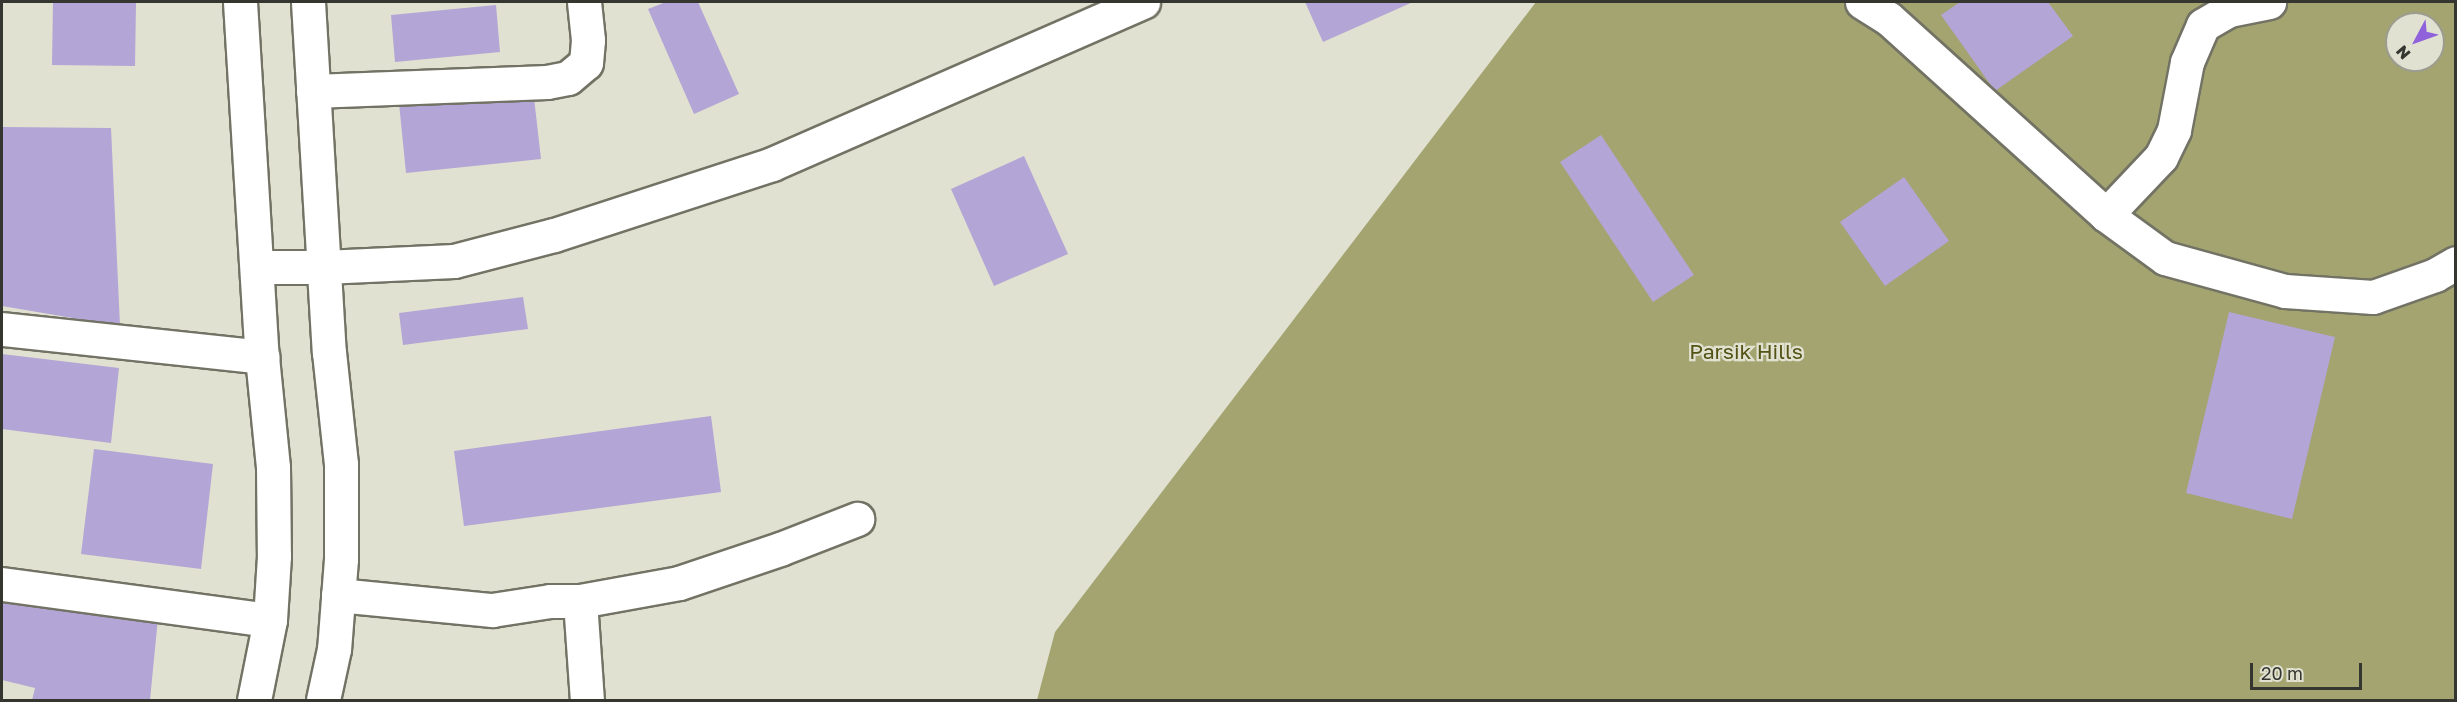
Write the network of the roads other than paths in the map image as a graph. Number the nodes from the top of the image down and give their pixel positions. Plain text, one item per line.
1 (240, 2) edge
2 (308, 2) edge
3 (584, 2) edge
4 (1143, 2) edge
5 (1862, 2) edge
6 (2269, 2) edge
7 (313, 91) junction
8 (2106, 215) junction
9 (2456, 263) edge
10 (257, 267) junction
11 (324, 267) junction
12 (2, 329) edge
13 (262, 357) junction
14 (857, 519) dead end
15 (2, 584) edge
16 (338, 595) junction
17 (580, 601) junction
18 (270, 620) junction
19 (254, 700) edge
20 (323, 700) edge
21 (587, 700) edge

1 - 10 main road
2 - 7 main road
3 - 7 main road
4 - 11 main road
5 - 8 main road
6 - 8 main road
7 - 11 main road
8 - 9 main road
10 - 11 main road
10 - 13 main road
11 - 16 main road
12 - 13 main road
13 - 18 main road
14 - 17 main road
15 - 18 main road
16 - 17 main road
16 - 20 main road
17 - 21 main road
18 - 19 main road

